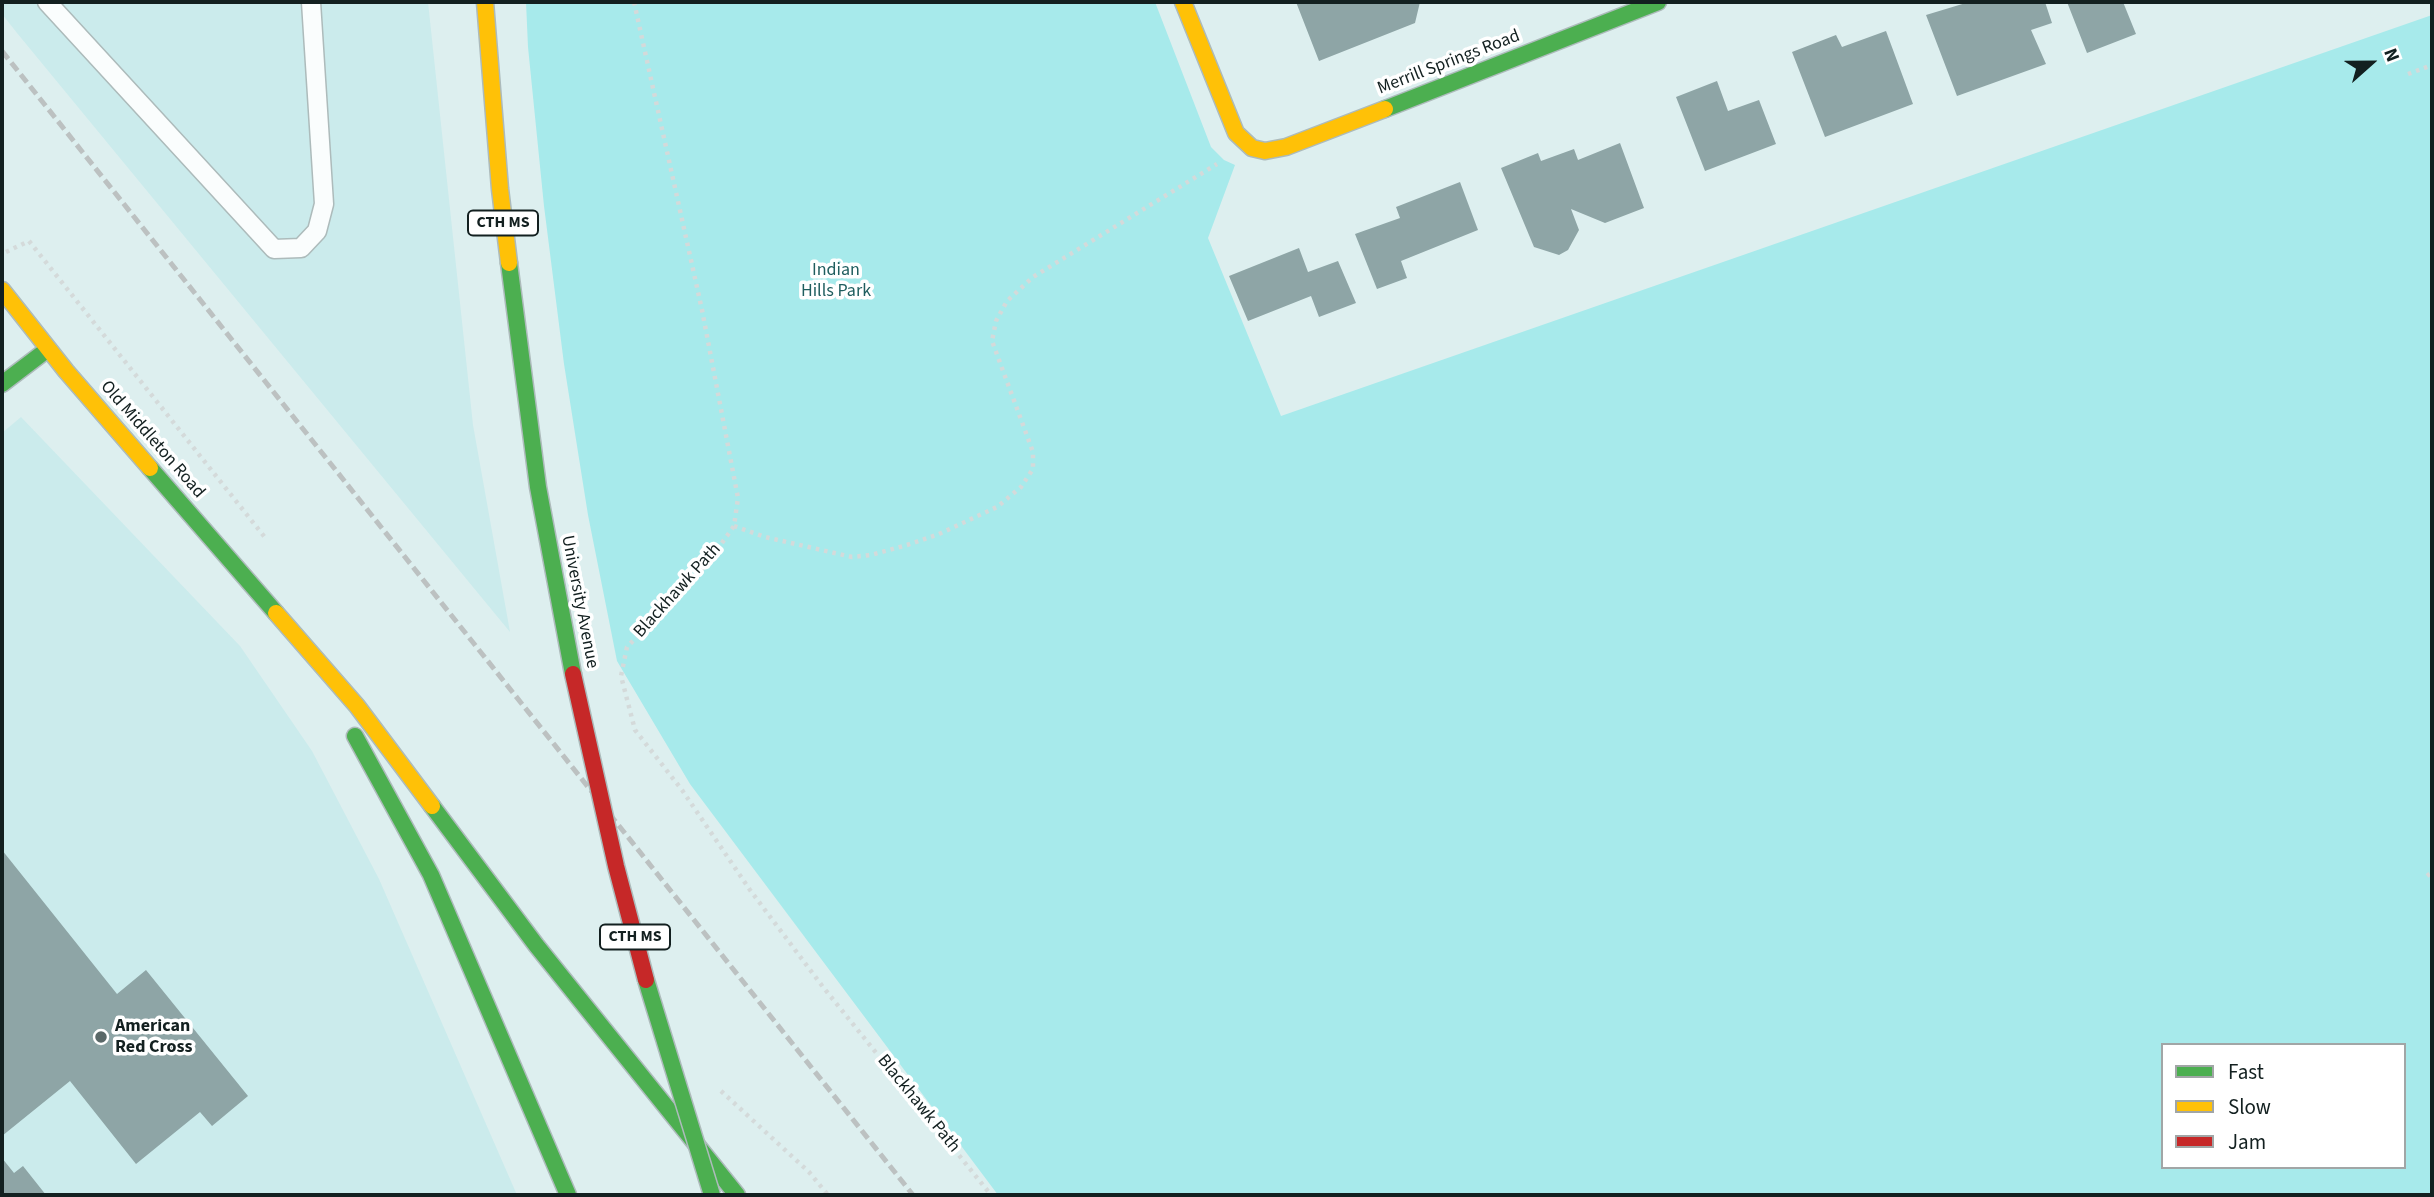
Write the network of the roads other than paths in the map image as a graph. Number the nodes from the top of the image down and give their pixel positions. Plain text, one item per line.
1 (47, 2) edge
2 (311, 2) edge
3 (485, 2) edge
4 (1184, 2) edge
5 (1658, 2) edge
6 (3, 293) edge
7 (48, 349) junction
8 (2, 384) edge
9 (276, 613) junction
10 (337, 707) dead end
11 (348, 725) dead end
12 (568, 1195) edge
13 (712, 1195) edge
14 (737, 1195) edge

1 - 2 lane
3 - 13 main road, University Avenue / CTH MS, bridge
4 - 5 main road, Merrill Springs Road
6 - 7 main road, Old Middleton Road
7 - 8 main road
7 - 9 main road, Old Middleton Road
9 - 10 main road
9 - 14 main road
11 - 12 main road

